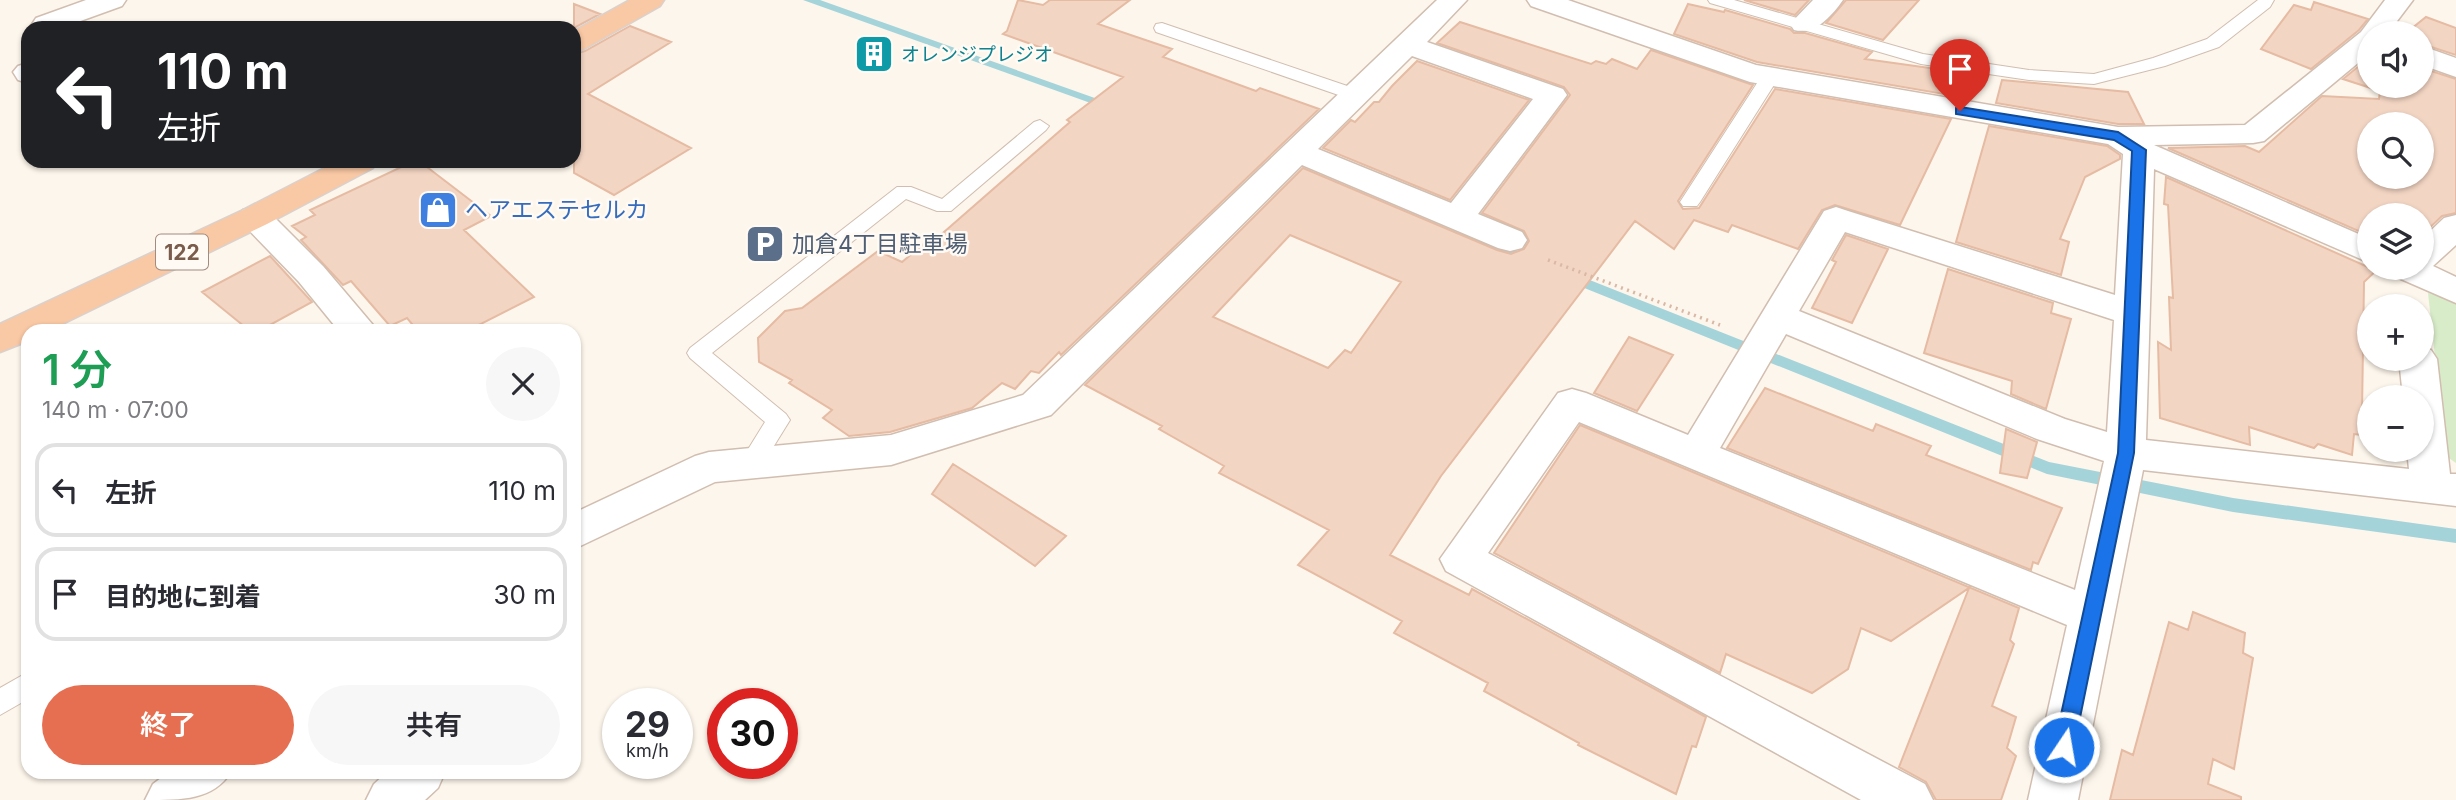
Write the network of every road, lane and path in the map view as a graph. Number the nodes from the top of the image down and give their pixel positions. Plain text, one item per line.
1 (112, 0) edge
2 (650, 0) edge
3 (1453, 0) edge
4 (1541, 0) edge
5 (1716, 0) edge
6 (1829, 0) edge
7 (2266, 0) edge
8 (2399, 0) edge
9 (48, 17) edge
10 (2383, 21) edge
11 (1804, 24) junction
12 (1162, 28) dead end
13 (581, 39) edge
14 (1408, 45) junction
15 (2357, 49) edge
16 (2434, 60) edge
17 (2456, 68) edge
18 (1770, 77) junction
19 (1356, 95) junction
20 (1040, 126) dead end
21 (2129, 143) junction
22 (1289, 161) junction
23 (349, 168) edge
24 (1690, 202) dead end
25 (255, 217) junction
26 (1458, 217) junction
27 (2456, 226) edge
28 (1510, 240) joint
29 (2357, 246) edge
30 (2434, 246) edge
31 (2434, 278) edge
32 (2456, 291) edge
33 (2132, 313) junction
34 (31, 324) edge
35 (354, 324) edge
36 (21, 329) edge
37 (0, 339) edge
38 (1764, 339) junction
39 (2420, 371) edge
40 (1696, 455) junction
41 (751, 464) junction
42 (2121, 476) junction
43 (2444, 489) edge
44 (581, 529) edge
45 (2092, 616) junction
46 (21, 689) edge
47 (0, 703) edge
48 (198, 779) edge
49 (414, 779) edge
50 (170, 800) edge
51 (391, 800) edge
52 (1908, 800) edge
53 (2053, 800) edge

1 - 9 street
2 - 13 highway
3 - 14 street
4 - 18 street
5 - 11 lane
6 - 11 street
7 - 11 lane
8 - 10 street
12 - 19 lane
14 - 19 street
14 - 26 street
15 - 21 street
16 - 17 street
18 - 21 street
18 - 24 lane
19 - 22 street
20 - 41 lane
21 - 29 street
21 - 33 street
22 - 26 street
22 - 41 street
23 - 25 highway, 122
25 - 34 highway, 122
25 - 35 street
26 - 28 street
27 - 30 street
28 - 38 path
31 - 32 street
33 - 38 street
33 - 42 street
36 - 37 highway, 122
38 - 40 street
38 - 42 street
39 - 43 street
40 - 45 street
40 - 52 street
41 - 44 street
42 - 43 street
42 - 45 street
45 - 53 street
46 - 47 lane
48 - 50 street
49 - 51 street

